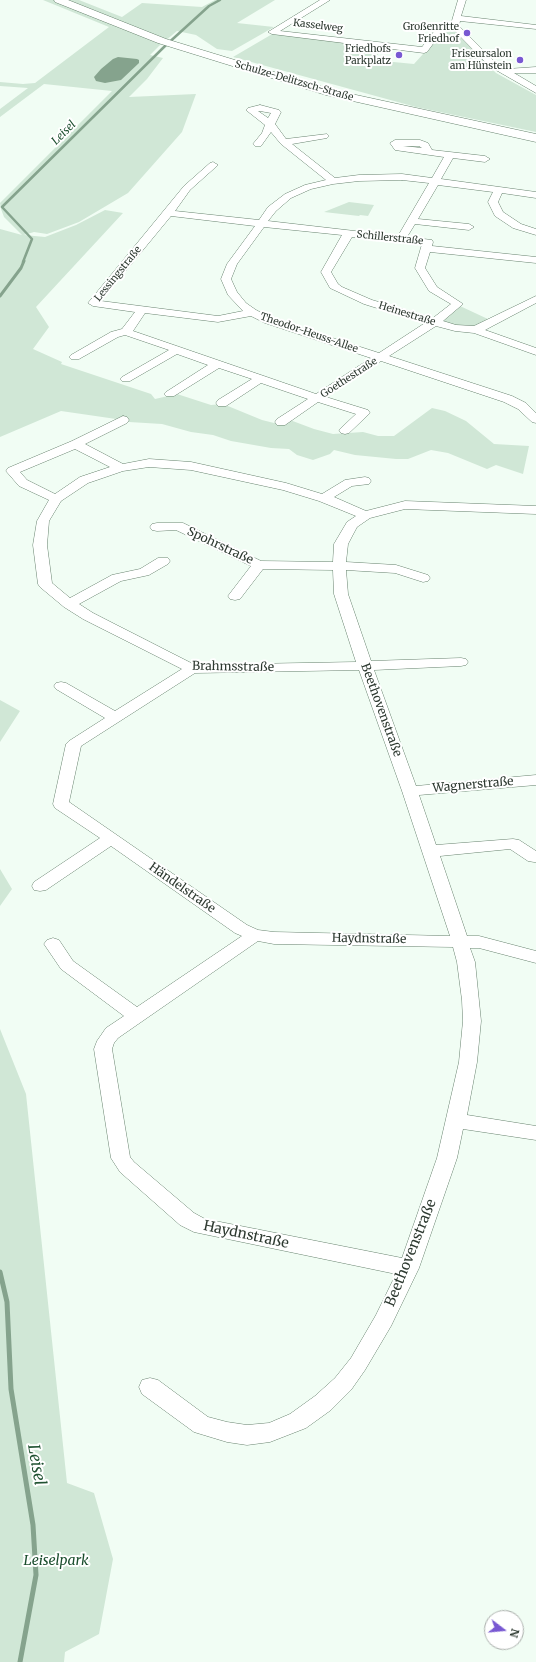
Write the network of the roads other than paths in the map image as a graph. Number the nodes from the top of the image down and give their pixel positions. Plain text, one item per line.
1 (59, 0) edge
2 (326, 0) edge
3 (462, 0) edge
4 (455, 22) junction
5 (536, 27) edge
6 (536, 70) edge
7 (505, 72) junction
8 (536, 90) edge
9 (324, 136) dead end
10 (536, 138) edge
11 (284, 142) junction
12 (258, 144) dead end
13 (428, 151) dead end
14 (450, 154) junction
15 (485, 159) dead end
16 (213, 165) dead end
17 (333, 181) junction
18 (435, 181) junction
19 (499, 189) junction
20 (536, 194) edge
21 (168, 213) junction
22 (412, 221) junction
23 (261, 224) junction
24 (469, 227) dead end
25 (536, 232) edge
26 (348, 234) junction
27 (401, 239) junction
28 (426, 248) junction
29 (536, 260) edge
30 (536, 299) edge
31 (142, 309) junction
32 (252, 312) junction
33 (434, 322) junction
34 (476, 330) junction
35 (126, 332) junction
36 (178, 349) junction
37 (536, 352) edge
38 (75, 357) dead end
39 (381, 357) junction
40 (217, 364) junction
41 (261, 378) junction
42 (126, 379) dead end
43 (170, 394) dead end
44 (317, 398) junction
45 (222, 403) dead end
46 (536, 419) edge
47 (123, 420) dead end
48 (281, 422) dead end
49 (345, 430) dead end
50 (76, 444) junction
51 (121, 468) junction
52 (365, 481) dead end
53 (324, 498) junction
54 (56, 499) junction
55 (536, 510) edge
56 (365, 515) junction
57 (157, 528) dead end
58 (163, 561) dead end
59 (260, 565) junction
60 (339, 566) junction
61 (423, 578) dead end
62 (235, 596) dead end
63 (69, 604) junction
64 (461, 662) dead end
65 (365, 666) junction
66 (192, 669) junction
67 (60, 686) dead end
68 (116, 717) junction
69 (536, 780) edge
70 (410, 791) junction
71 (110, 839) junction
72 (431, 851) junction
73 (536, 856) edge
74 (40, 886) dead end
75 (255, 935) junction
76 (460, 941) junction
77 (52, 944) dead end
78 (536, 957) edge
79 (136, 1016) junction
80 (456, 1121) junction
81 (536, 1133) edge
82 (409, 1268) junction
83 (150, 1387) dead end

1 - 10 main road, Schulze-Delitzsch-Straße
2 - 4 street, Kasselweg
3 - 4 street
4 - 5 street
4 - 7 street
6 - 7 street
7 - 8 street
9 - 11 street
11 - 12 street
11 - 17 street
13 - 14 street
14 - 15 street
14 - 18 street
16 - 21 street
17 - 18 street, Theodor-Heuss-Allee
17 - 23 street, Theodor-Heuss-Allee
18 - 19 street, Theodor-Heuss-Allee
18 - 22 street
19 - 20 street, Theodor-Heuss-Allee
19 - 25 street
21 - 23 street
21 - 31 street, Lessingstraße
22 - 24 street
22 - 27 street
23 - 26 street, Schillerstraße
23 - 32 street, Theodor-Heuss-Allee
26 - 27 street, Schillerstraße
26 - 33 street, Heinestraße
27 - 28 street, Schillerstraße
28 - 29 street, Schillerstraße
28 - 33 street, Goethestraße
30 - 34 street
31 - 32 street, Lessingstraße
31 - 35 street
32 - 39 street, Theodor-Heuss-Allee
33 - 34 street, Heinestraße
33 - 39 street, Goethestraße
34 - 37 street, Heinestraße
35 - 36 street, Goethestraße
35 - 38 street
36 - 40 street, Goethestraße
36 - 42 street
39 - 44 street, Goethestraße
39 - 46 street, Theodor-Heuss-Allee
40 - 41 street, Goethestraße
40 - 43 street
41 - 44 street, Goethestraße
41 - 45 street
44 - 48 street, Goethestraße
44 - 49 street, Goethestraße
47 - 50 street
50 - 51 street
50 - 54 street
51 - 53 street, Brahmsstraße
51 - 54 street, Brahmsstraße
52 - 53 street
53 - 56 street, Brahmsstraße
54 - 63 street, Brahmsstraße
55 - 56 street, Beethovenstraße
56 - 60 street, Beethovenstraße
57 - 59 street, Spohrstraße
58 - 63 street
59 - 60 street, Spohrstraße
59 - 62 street, Spohrstraße
60 - 61 street
60 - 65 street, Beethovenstraße
63 - 66 street, Brahmsstraße
64 - 65 street, Brahmsstraße
65 - 66 street, Brahmsstraße
65 - 70 street, Beethovenstraße
66 - 68 street, Händelstraße
67 - 68 street
68 - 71 street, Händelstraße
69 - 70 street, Wagnerstraße
70 - 72 street, Beethovenstraße
71 - 74 street
71 - 75 street, Händelstraße
72 - 73 street
72 - 76 street, Beethovenstraße
75 - 76 street, Haydnstraße
75 - 79 street, Haydnstraße
76 - 78 street
76 - 80 street, Beethovenstraße
77 - 79 street
79 - 82 street, Haydnstraße
80 - 81 street
80 - 82 street, Beethovenstraße
82 - 83 street, Beethovenstraße

